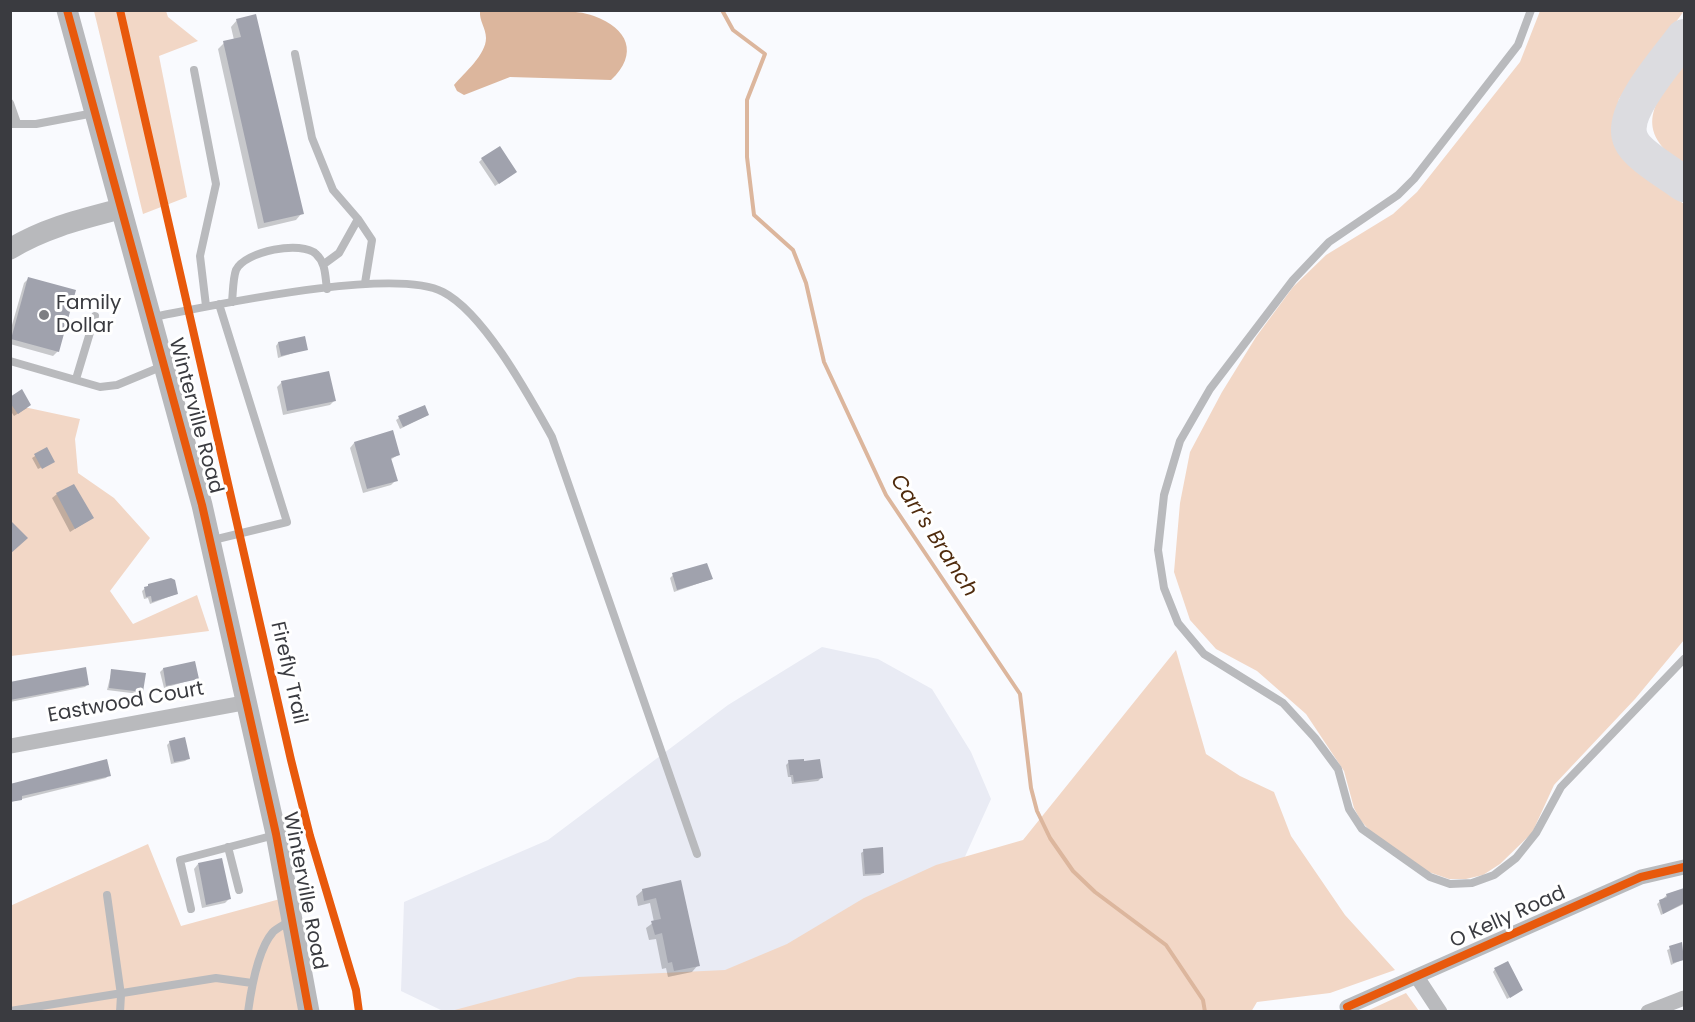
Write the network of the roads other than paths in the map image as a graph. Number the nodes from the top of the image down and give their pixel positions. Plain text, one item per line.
1 (67, 10) edge
2 (1532, 10) edge
3 (295, 54) dead end
4 (194, 70) dead end
5 (10, 103) edge
6 (94, 113) junction
7 (14, 123) edge
8 (120, 209) junction
9 (358, 219) junction
10 (10, 249) edge
11 (324, 264) junction
12 (365, 283) junction
13 (327, 289) junction
14 (232, 302) junction
15 (219, 304) junction
16 (206, 306) junction
17 (95, 316) dead end
18 (152, 318) junction
19 (10, 362) edge
20 (165, 366) junction
21 (76, 379) junction
22 (210, 541) junction
23 (1684, 659) edge
24 (248, 702) junction
25 (10, 746) edge
26 (276, 834) junction
27 (228, 848) junction
28 (697, 854) dead end
29 (1684, 867) edge
30 (239, 890) dead end
31 (107, 895) dead end
32 (190, 909) dead end
33 (293, 918) junction
34 (1417, 977) junction
35 (252, 983) junction
36 (121, 995) junction
37 (1684, 998) edge
38 (1347, 1007) dead end
39 (10, 1011) edge
40 (120, 1011) edge
41 (248, 1011) edge
42 (309, 1011) edge
43 (1440, 1011) edge
44 (1647, 1011) edge

1 - 6 street, Winterville Road
2 - 23 lane
3 - 9 lane
4 - 16 lane
5 - 7 lane
6 - 7 lane
6 - 8 street, Winterville Road
8 - 10 street
8 - 18 street, Winterville Road
9 - 11 lane
9 - 12 lane
11 - 13 lane
11 - 14 lane
12 - 13 lane
12 - 28 lane
13 - 14 lane
14 - 15 lane
15 - 16 lane
15 - 22 lane
16 - 18 lane
17 - 21 lane
18 - 20 street, Winterville Road
19 - 21 lane
20 - 21 lane
20 - 22 street, Winterville Road
22 - 24 street, Winterville Road
24 - 25 street, Eastwood Court
24 - 26 street, Winterville Road
26 - 27 lane
26 - 33 street, Winterville Road
27 - 30 lane
27 - 32 lane
29 - 34 street, O Kelly Road
31 - 36 lane
33 - 35 lane
33 - 42 street, Winterville Road
34 - 38 street, O Kelly Road
34 - 43 street
35 - 36 lane
35 - 41 lane
36 - 39 lane
36 - 40 lane
37 - 44 street

